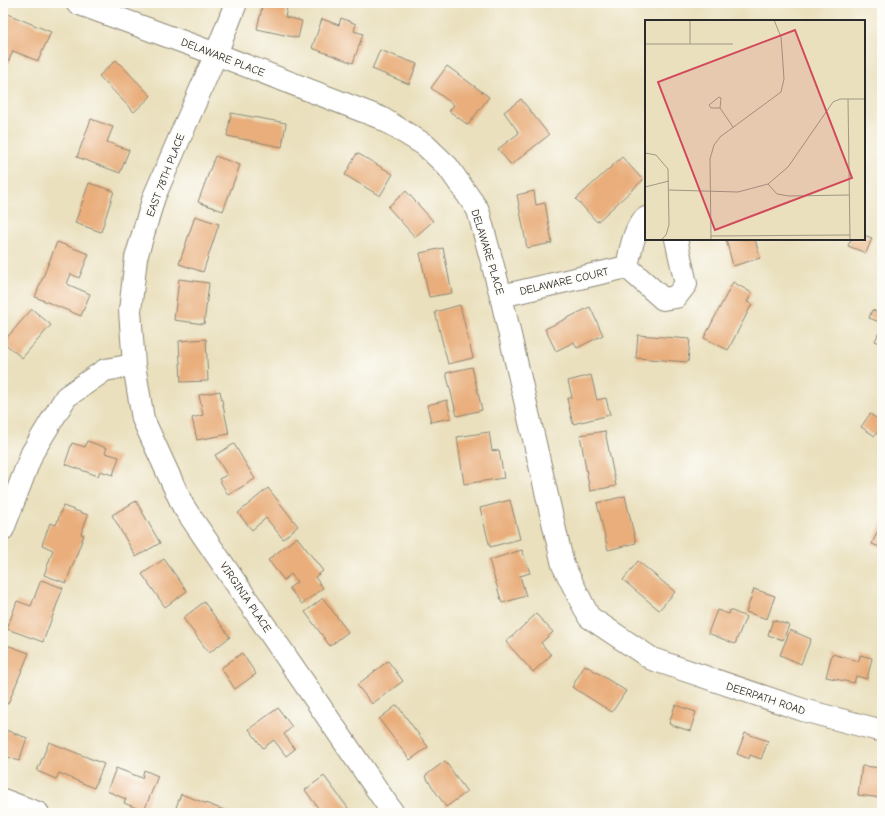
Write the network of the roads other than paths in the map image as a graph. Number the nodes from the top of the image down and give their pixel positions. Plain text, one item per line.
1 (77, 3) edge
2 (236, 3) edge
3 (216, 54) junction
4 (645, 219) edge
5 (676, 240) edge
6 (627, 266) junction
7 (501, 296) junction
8 (134, 365) junction
9 (3, 530) edge
10 (652, 659) joint
11 (882, 730) edge
12 (3, 800) edge
13 (38, 813) edge
14 (393, 813) edge

1 - 3 street, DELAWARE PLACE
2 - 3 street, EAST 78TH PLACE
3 - 7 street, DELAWARE PLACE
3 - 8 street, EAST 78TH PLACE
4 - 6 street
5 - 6 street
6 - 7 street, DELAWARE COURT
7 - 10 street, DELAWARE PLACE
8 - 9 street
8 - 14 street, VIRGINIA PLACE
10 - 11 street, DEERPATH ROAD
12 - 13 street

